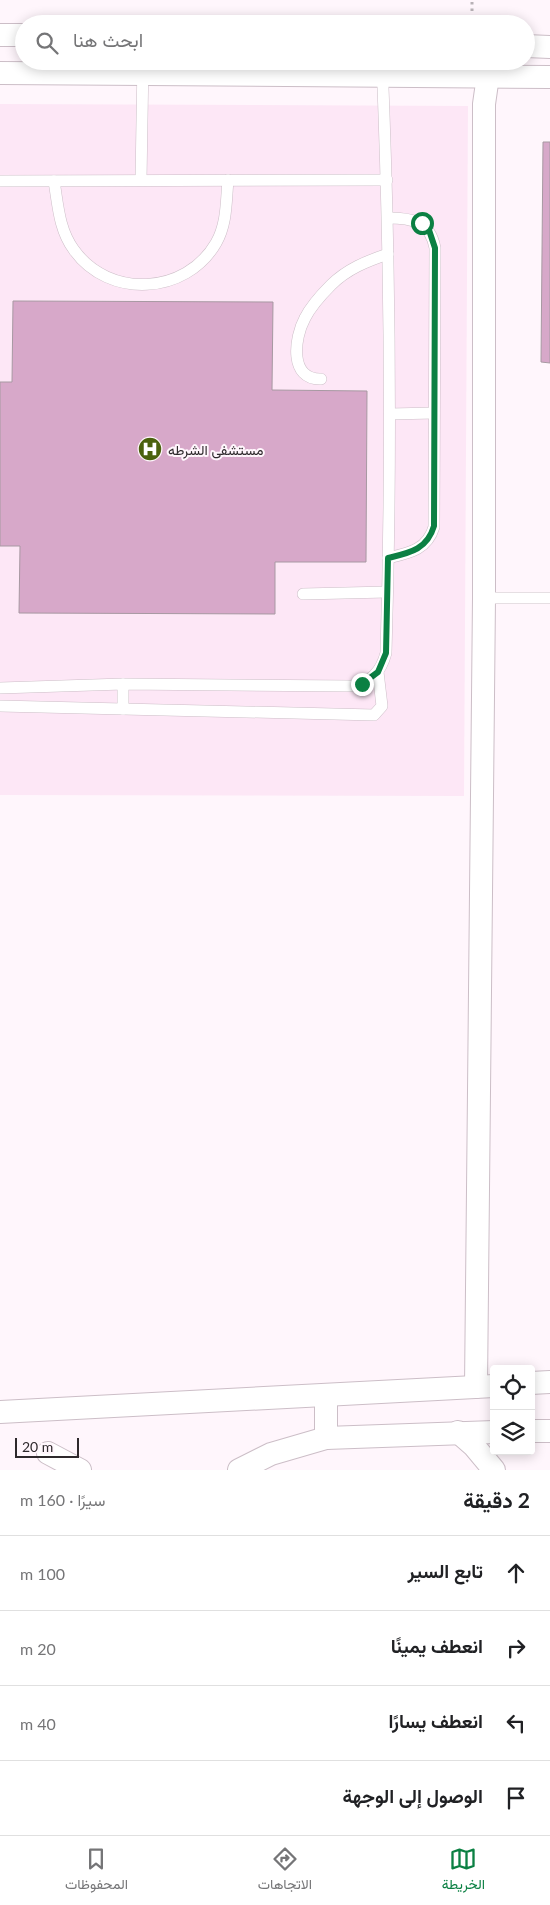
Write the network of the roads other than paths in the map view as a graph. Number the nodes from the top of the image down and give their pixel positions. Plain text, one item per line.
1 (0, 35) edge
2 (15, 35) edge
3 (535, 46) edge
4 (550, 47) edge
5 (72, 70) edge
6 (143, 70) edge
7 (383, 70) edge
8 (492, 70) edge
9 (505, 70) edge
10 (0, 73) edge
11 (550, 77) edge
12 (142, 180) junction
13 (228, 180) junction
14 (387, 180) junction
15 (0, 181) edge
16 (54, 181) junction
17 (388, 218) junction
18 (388, 254) junction
19 (321, 379) dead end
20 (434, 413) junction
21 (390, 414) junction
22 (388, 558) junction
23 (387, 592) junction
24 (303, 594) dead end
25 (484, 598) junction
26 (550, 598) edge
27 (378, 672) junction
28 (123, 684) junction
29 (0, 688) edge
30 (0, 706) edge
31 (123, 709) junction
32 (550, 1382) edge
33 (535, 1384) edge
34 (485, 1386) edge
35 (326, 1396) junction
36 (0, 1412) edge
37 (535, 1431) edge
38 (550, 1431) edge
39 (458, 1432) junction
40 (490, 1432) edge
41 (326, 1438) junction
42 (48, 1453) dead end
43 (80, 1470) edge
44 (238, 1470) edge
45 (494, 1470) edge

1 - 2 street
3 - 4 street
5 - 10 street
6 - 12 lane
7 - 14 lane
8 - 25 street
9 - 11 street
12 - 13 lane
12 - 16 lane
13 - 14 lane
13 - 16 lane
14 - 17 lane
15 - 16 lane
17 - 18 lane
17 - 20 lane
18 - 19 lane
18 - 21 lane
20 - 21 lane
20 - 22 lane
21 - 22 lane
22 - 23 lane
23 - 24 lane
23 - 27 lane
25 - 26 lane
25 - 34 street
27 - 28 lane
27 - 31 lane
28 - 29 lane
28 - 31 lane
30 - 31 lane
32 - 33 street
34 - 35 street
35 - 36 street
35 - 41 street
37 - 38 street
39 - 40 street
39 - 41 street
39 - 45 street
41 - 44 street
42 - 43 street

